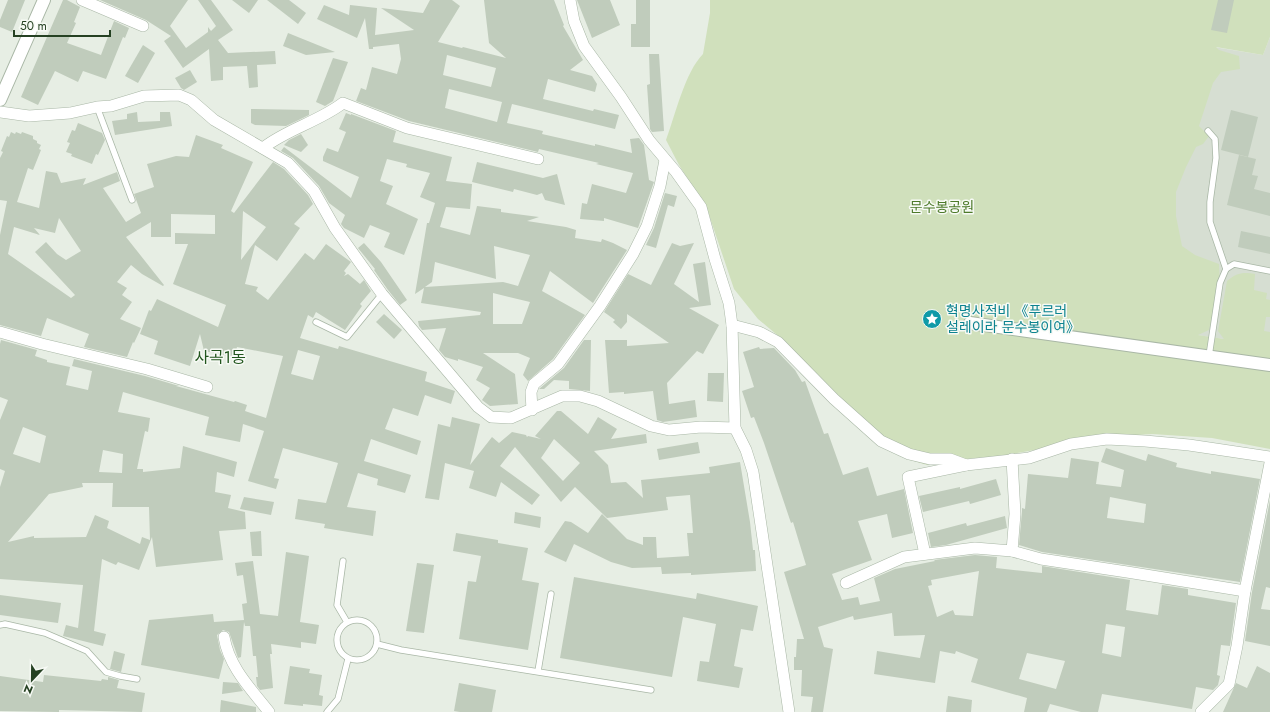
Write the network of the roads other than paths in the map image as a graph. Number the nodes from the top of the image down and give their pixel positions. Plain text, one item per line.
1 (44, 0) edge
2 (82, 0) edge
3 (570, 0) edge
4 (103, 4) edge
5 (143, 26) dead end
6 (0, 100) edge
7 (97, 107) junction
8 (0, 112) edge
9 (1208, 132) dead end
10 (263, 148) junction
11 (538, 159) dead end
12 (665, 160) junction
13 (132, 200) dead end
14 (1226, 269) junction
15 (1270, 271) edge
16 (382, 294) junction
17 (316, 322) dead end
18 (970, 323) dead end
19 (732, 325) junction
20 (0, 332) edge
21 (1209, 356) junction
22 (1270, 365) edge
23 (207, 386) dead end
24 (532, 410) junction
25 (735, 428) junction
26 (1270, 457) edge
27 (1012, 459) junction
28 (1270, 463) edge
29 (966, 465) junction
30 (1012, 551) junction
31 (925, 554) junction
32 (343, 560) dead end
33 (846, 583) dead end
34 (1245, 591) junction
35 (551, 594) dead end
36 (347, 622) junction
37 (0, 625) edge
38 (224, 637) dead end
39 (377, 644) junction
40 (348, 659) junction
41 (538, 671) junction
42 (138, 679) dead end
43 (651, 690) dead end
44 (269, 712) edge
45 (326, 712) edge
46 (789, 712) edge
47 (1201, 712) edge

1 - 6 street
2 - 4 street
3 - 12 street
4 - 5 street
7 - 8 street
7 - 10 street
7 - 13 lane
9 - 14 lane
10 - 11 street
10 - 16 street
12 - 19 street
12 - 24 street
14 - 15 lane
14 - 21 lane
16 - 17 lane
16 - 24 street
18 - 21 street
19 - 25 street
19 - 29 street
20 - 23 street
21 - 22 street
24 - 25 street
25 - 46 street
26 - 27 street
27 - 29 street
27 - 30 street
28 - 34 street
29 - 31 street
30 - 31 street
30 - 34 street
31 - 33 street
32 - 36 lane
34 - 47 street
35 - 41 lane
36 - 39 lane
36 - 40 lane
37 - 42 lane
38 - 44 street
39 - 40 lane
39 - 41 lane
40 - 45 lane
41 - 43 lane

